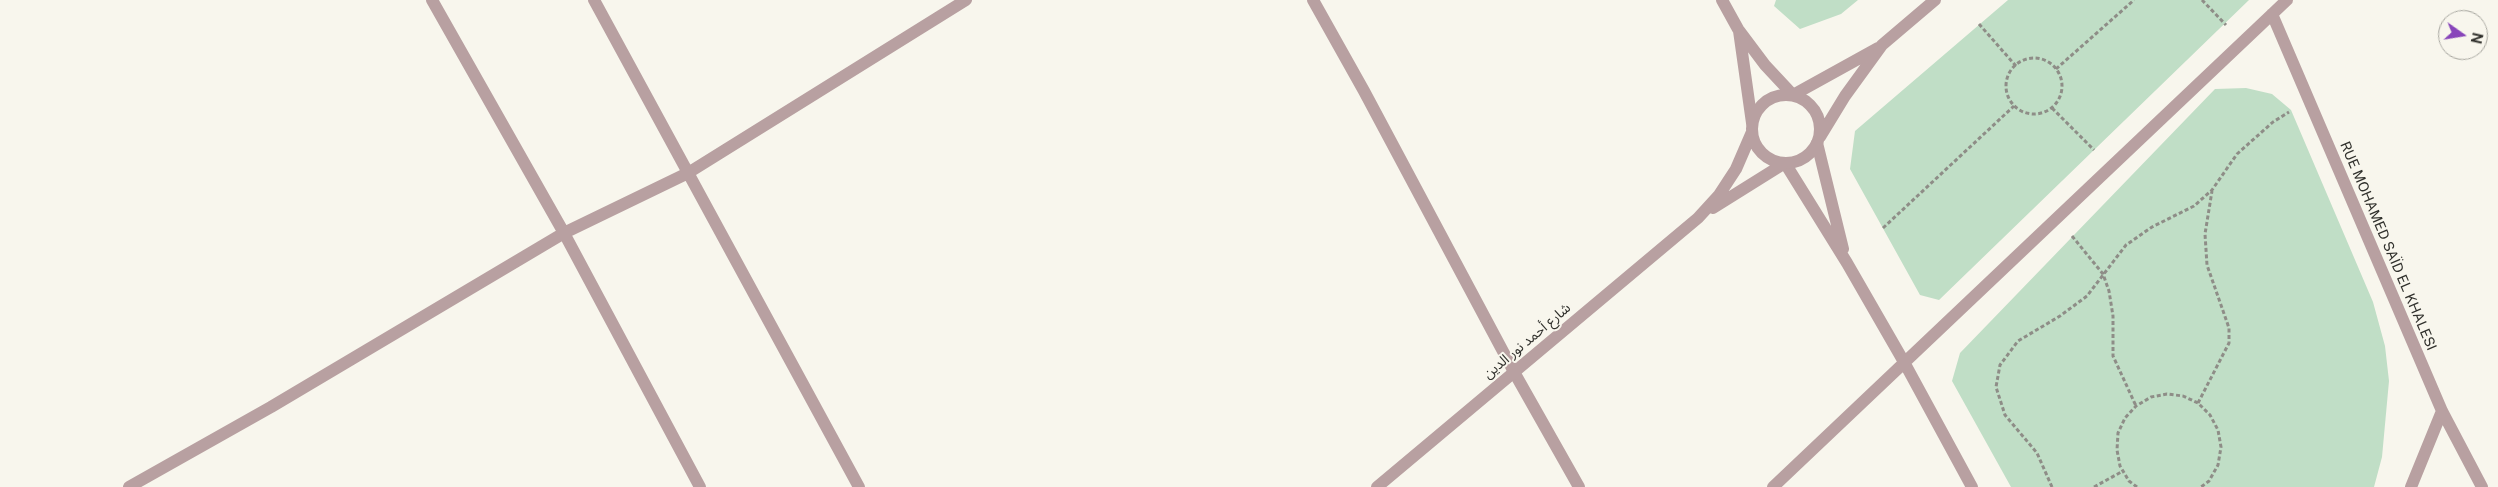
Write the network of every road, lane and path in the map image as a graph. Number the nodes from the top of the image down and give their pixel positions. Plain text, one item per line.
1 (432, 0) edge
2 (594, 0) edge
3 (966, 0) edge
4 (1313, 0) edge
5 (1722, 0) edge
6 (1934, 0) edge
7 (2134, 0) edge
8 (2202, 0) edge
9 (2287, 0) edge
10 (2272, 14) junction
11 (1979, 24) dead end
12 (1738, 28) junction
13 (2243, 42) junction
14 (1882, 45) junction
15 (2016, 66) junction
16 (2056, 69) junction
17 (1793, 95) junction
18 (2308, 99) junction
19 (2014, 106) junction
20 (2052, 108) junction
21 (1752, 128) junction
22 (1818, 141) junction
23 (1785, 163) junction
24 (2110, 167) junction
25 (688, 173) junction
26 (2212, 190) junction
27 (1698, 218) junction
28 (2057, 218) junction
29 (1883, 228) dead end
30 (564, 233) junction
31 (1847, 263) junction
32 (2103, 274) junction
33 (1904, 362) junction
34 (1514, 372) junction
35 (2198, 404) junction
36 (2136, 406) junction
37 (2442, 411) junction
38 (2123, 471) junction
39 (129, 487) edge
40 (700, 487) edge
41 (859, 487) edge
42 (1377, 487) edge
43 (1579, 487) edge
44 (1773, 487) edge
45 (1972, 487) edge
46 (2052, 487) edge
47 (2094, 487) edge
48 (2136, 487) edge
49 (2201, 487) edge
50 (2411, 487) edge
51 (2482, 487) edge

1 - 30 street
2 - 25 street
3 - 25 street
4 - 34 street
5 - 12 street
6 - 14 street
7 - 16 path
8 - 13 path
9 - 10 street
10 - 13 street
10 - 18 street, RUE MOHAMED SAÏD EL KHALESI
11 - 15 path
12 - 17 street
12 - 21 street
13 - 24 street
14 - 17 street
14 - 22 street
15 - 16 path
15 - 19 path
16 - 20 path
17 - 21 street
17 - 22 street
18 - 26 path
18 - 37 street, RUE MOHAMED SAÏD EL KHALESI
19 - 20 path
19 - 29 path
20 - 24 path
21 - 23 street
21 - 27 street, شارع أحمد نور الدين
22 - 23 street
22 - 31 street
23 - 27 street, شارع أحمد نور الدين
23 - 31 street
24 - 28 street
25 - 30 street
25 - 41 street
26 - 32 path
26 - 35 path
27 - 34 street, شارع أحمد نور الدين
28 - 32 path
28 - 33 street
30 - 39 street
30 - 40 street
31 - 33 street
32 - 36 path
32 - 46 path
33 - 44 street
33 - 45 street
34 - 42 street, شارع أحمد نور الدين
34 - 43 street
35 - 36 path
35 - 49 path
36 - 38 path
37 - 50 street
37 - 51 street, RUE MOHAMED SAÏD EL KHALESI
38 - 47 path
38 - 48 path

